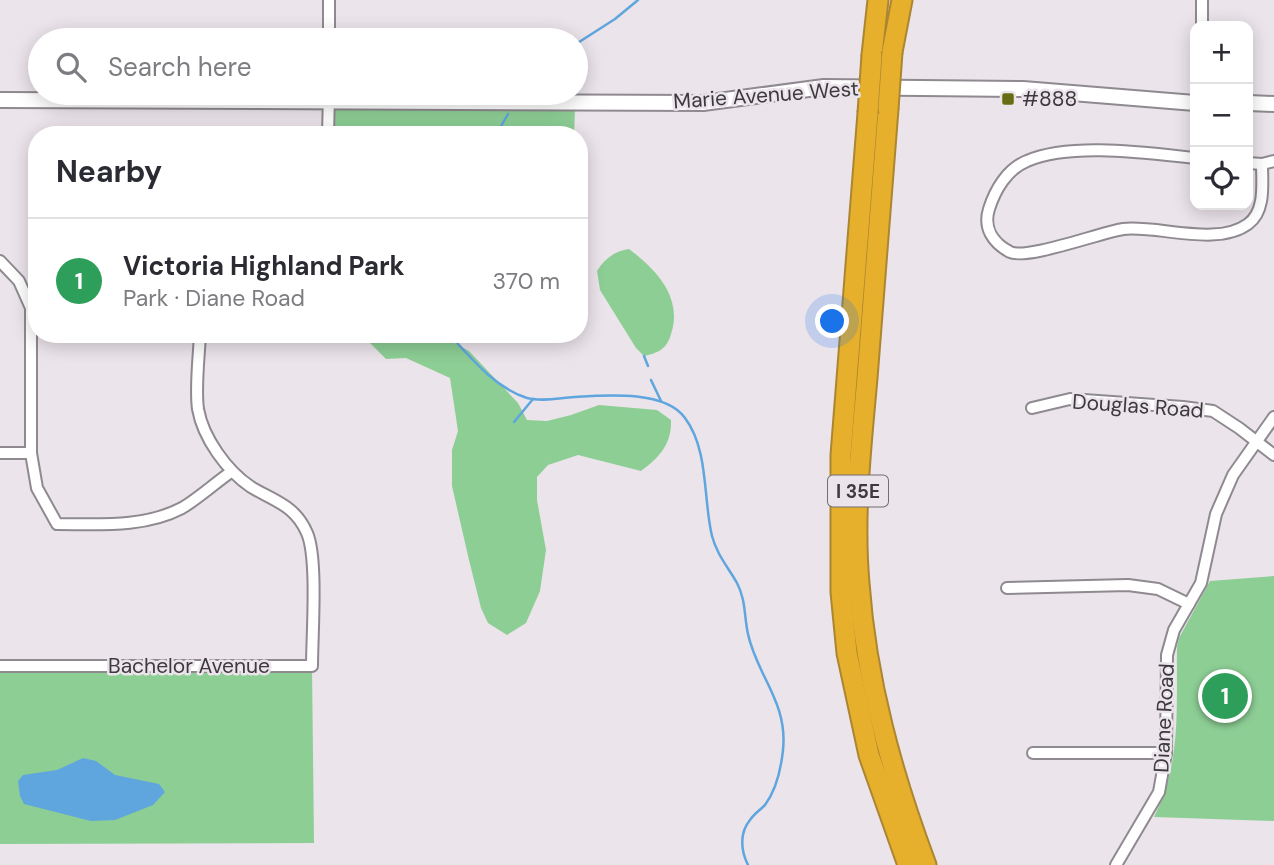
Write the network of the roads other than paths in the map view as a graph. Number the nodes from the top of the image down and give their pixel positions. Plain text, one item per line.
1 (329, 0) edge
2 (878, 0) edge
3 (902, 0) edge
4 (1202, 0) edge
5 (1202, 21) edge
6 (329, 28) edge
7 (0, 100) edge
8 (28, 100) edge
9 (588, 101) edge
10 (1190, 103) edge
11 (1253, 103) edge
12 (1274, 104) edge
13 (329, 105) edge
14 (328, 126) edge
15 (1190, 158) edge
16 (1274, 161) edge
17 (1253, 163) edge
18 (1262, 164) junction
19 (0, 261) edge
20 (28, 301) edge
21 (31, 343) edge
22 (200, 343) edge
23 (1032, 408) dead end
24 (1274, 417) edge
25 (1256, 441) junction
26 (0, 453) edge
27 (31, 453) junction
28 (1274, 455) edge
29 (231, 472) junction
30 (1007, 589) dead end
31 (1189, 604) junction
32 (0, 666) edge
33 (1033, 752) dead end
34 (1166, 753) junction
35 (908, 865) edge
36 (926, 865) edge
37 (1116, 865) edge

1 - 6 street
2 - 35 highway, I 35E, bridge
3 - 36 highway, I 35E, bridge
4 - 5 street
7 - 8 street, Marie Avenue West
9 - 10 street, Marie Avenue West
11 - 12 street
13 - 14 street
15 - 18 street
16 - 18 street
17 - 18 street
19 - 20 street
21 - 27 street
22 - 29 street
23 - 25 street, Douglas Road
24 - 25 street, Diane Road
25 - 28 street, Douglas Road
25 - 31 street, Diane Road
26 - 27 street
27 - 29 street
29 - 32 street, Bachelor Avenue
30 - 31 street
31 - 34 street, Diane Road
33 - 34 street
34 - 37 street, Diane Road

